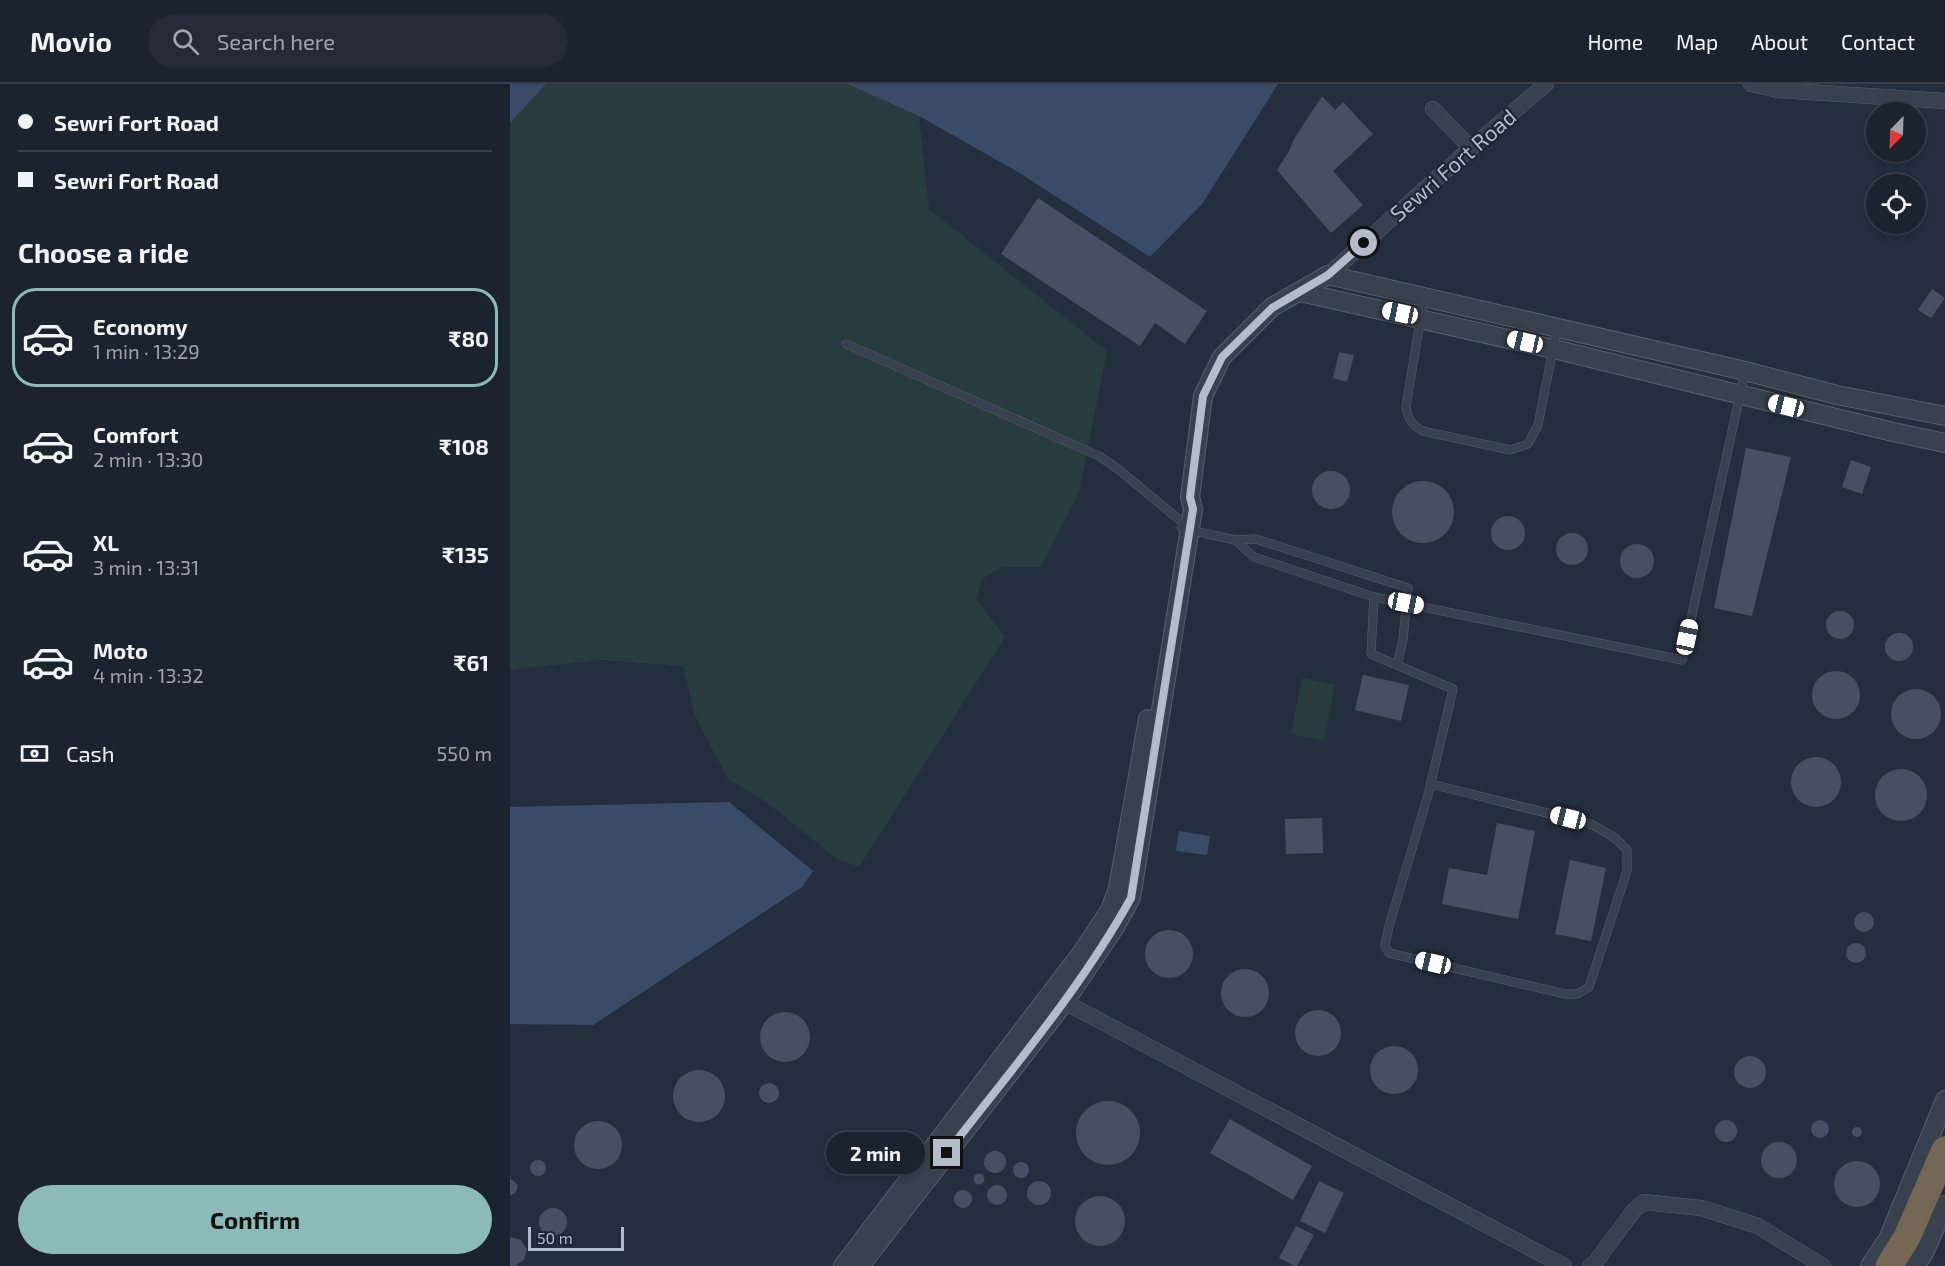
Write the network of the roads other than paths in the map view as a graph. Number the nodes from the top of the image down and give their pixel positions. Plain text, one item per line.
1 (1546, 84) edge
2 (1750, 84) edge
3 (1945, 101) edge
4 (1433, 109) dead end
5 (1471, 147) junction
6 (1328, 275) junction
7 (1300, 292) junction
8 (1424, 297) junction
9 (1420, 317) junction
10 (1558, 327) junction
11 (846, 344) dead end
12 (1553, 348) junction
13 (1745, 371) junction
14 (1739, 394) junction
15 (1898, 407) junction
16 (1945, 416) edge
17 (1893, 432) junction
18 (1945, 443) edge
19 (1186, 526) junction
20 (1235, 540) junction
21 (1374, 597) junction
22 (1406, 603) junction
23 (1397, 665) junction
24 (1431, 784) junction
25 (1057, 998) junction
26 (985, 1092) junction
27 (1945, 1100) edge
28 (1945, 1150) edge
29 (1945, 1186) edge
30 (1945, 1205) edge
31 (843, 1266) edge
32 (860, 1266) edge
33 (1564, 1266) edge
34 (1590, 1266) edge
35 (1823, 1266) edge
36 (1870, 1266) edge
37 (1889, 1266) edge
38 (1905, 1266) edge
39 (1915, 1266) edge

1 - 5 street, Sewri Fort Road
2 - 3 street
4 - 5 street
5 - 6 street, Sewri Fort Road
6 - 7 street, Sewri Fort Road
6 - 8 street
7 - 9 street
7 - 19 street, Sewri Fort Road
8 - 9 lane
8 - 10 street
9 - 12 street
9 - 12 lane
10 - 12 lane
10 - 13 street
11 - 19 lane
12 - 14 street
13 - 14 lane
13 - 15 street
14 - 17 street
14 - 22 lane
15 - 16 street
15 - 17 street
17 - 18 street
19 - 20 lane
19 - 25 street, Sewri Fort Road
20 - 21 lane
20 - 22 lane
21 - 22 lane
21 - 23 lane
22 - 23 lane
23 - 24 lane
24 - 24 lane
25 - 26 street, Sewri Fort Road
25 - 33 street
26 - 31 street
26 - 32 street, Sewri Fort Road
27 - 36 street
28 - 37 highway
29 - 38 highway
30 - 39 street
34 - 35 street

